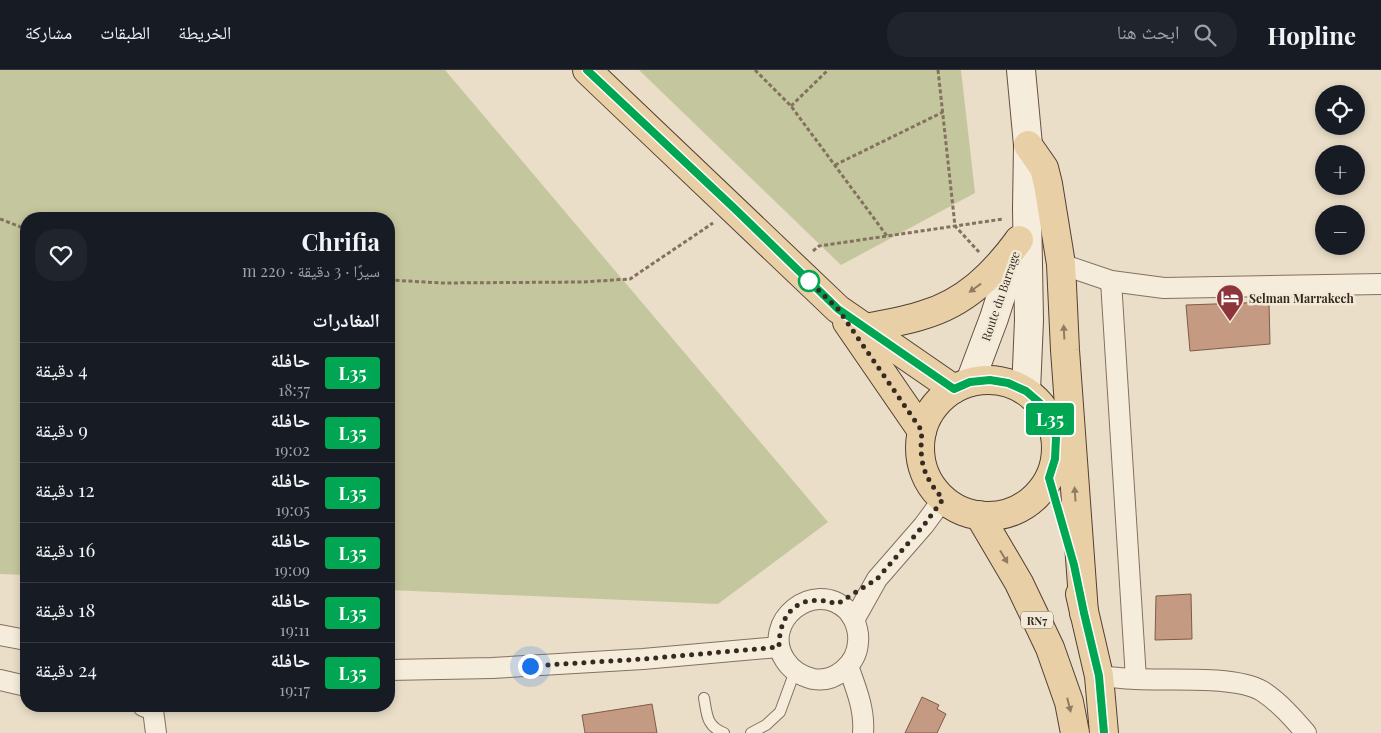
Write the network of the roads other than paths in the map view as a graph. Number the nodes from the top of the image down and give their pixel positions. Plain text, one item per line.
1 (587, 70) edge
2 (1021, 70) edge
3 (1028, 145) junction
4 (1024, 222) junction
5 (1061, 264) junction
6 (1112, 281) junction
7 (1381, 284) edge
8 (838, 309) junction
9 (866, 328) junction
10 (962, 386) junction
11 (1026, 391) junction
12 (922, 431) junction
13 (1049, 478) junction
14 (943, 499) junction
15 (979, 515) junction
16 (877, 579) junction
17 (837, 604) junction
18 (1084, 613) junction
19 (854, 620) junction
20 (0, 636) edge
21 (20, 639) edge
22 (779, 647) junction
23 (848, 666) junction
24 (395, 670) edge
25 (795, 672) junction
26 (1099, 676) junction
27 (1136, 679) junction
28 (0, 680) edge
29 (20, 685) edge
30 (704, 698) dead end
31 (153, 712) edge
32 (156, 733) edge
33 (724, 733) edge
34 (752, 733) edge
35 (863, 733) edge
36 (1075, 733) edge
37 (1104, 733) edge
38 (1306, 733) edge

1 - 8 main road
2 - 3 main road, Route du Barrage
3 - 4 main road, Route du Barrage
3 - 5 main road
4 -> 9 main road
4 - 10 main road, Route du Barrage
4 - 11 main road, Route du Barrage
5 - 6 street
18 -> 5 main road
6 - 7 street
6 - 27 street
8 - 9 main road
8 - 12 main road
9 - 10 main road
10 - 11 main road
10 - 12 main road
11 - 13 main road
12 - 14 main road
13 - 15 main road
13 - 18 main road
14 - 15 main road
14 - 16 street
15 -> 36 main road, RN7
16 - 17 street
16 - 19 street
17 - 19 street
17 - 22 street
18 - 26 main road
19 - 23 street
20 - 21 street
22 - 24 street
22 - 25 street
23 - 25 street
23 - 35 street
25 - 34 lane
26 - 27 street
26 - 37 main road
27 - 38 street
28 - 29 street
30 - 33 lane
31 - 32 street

